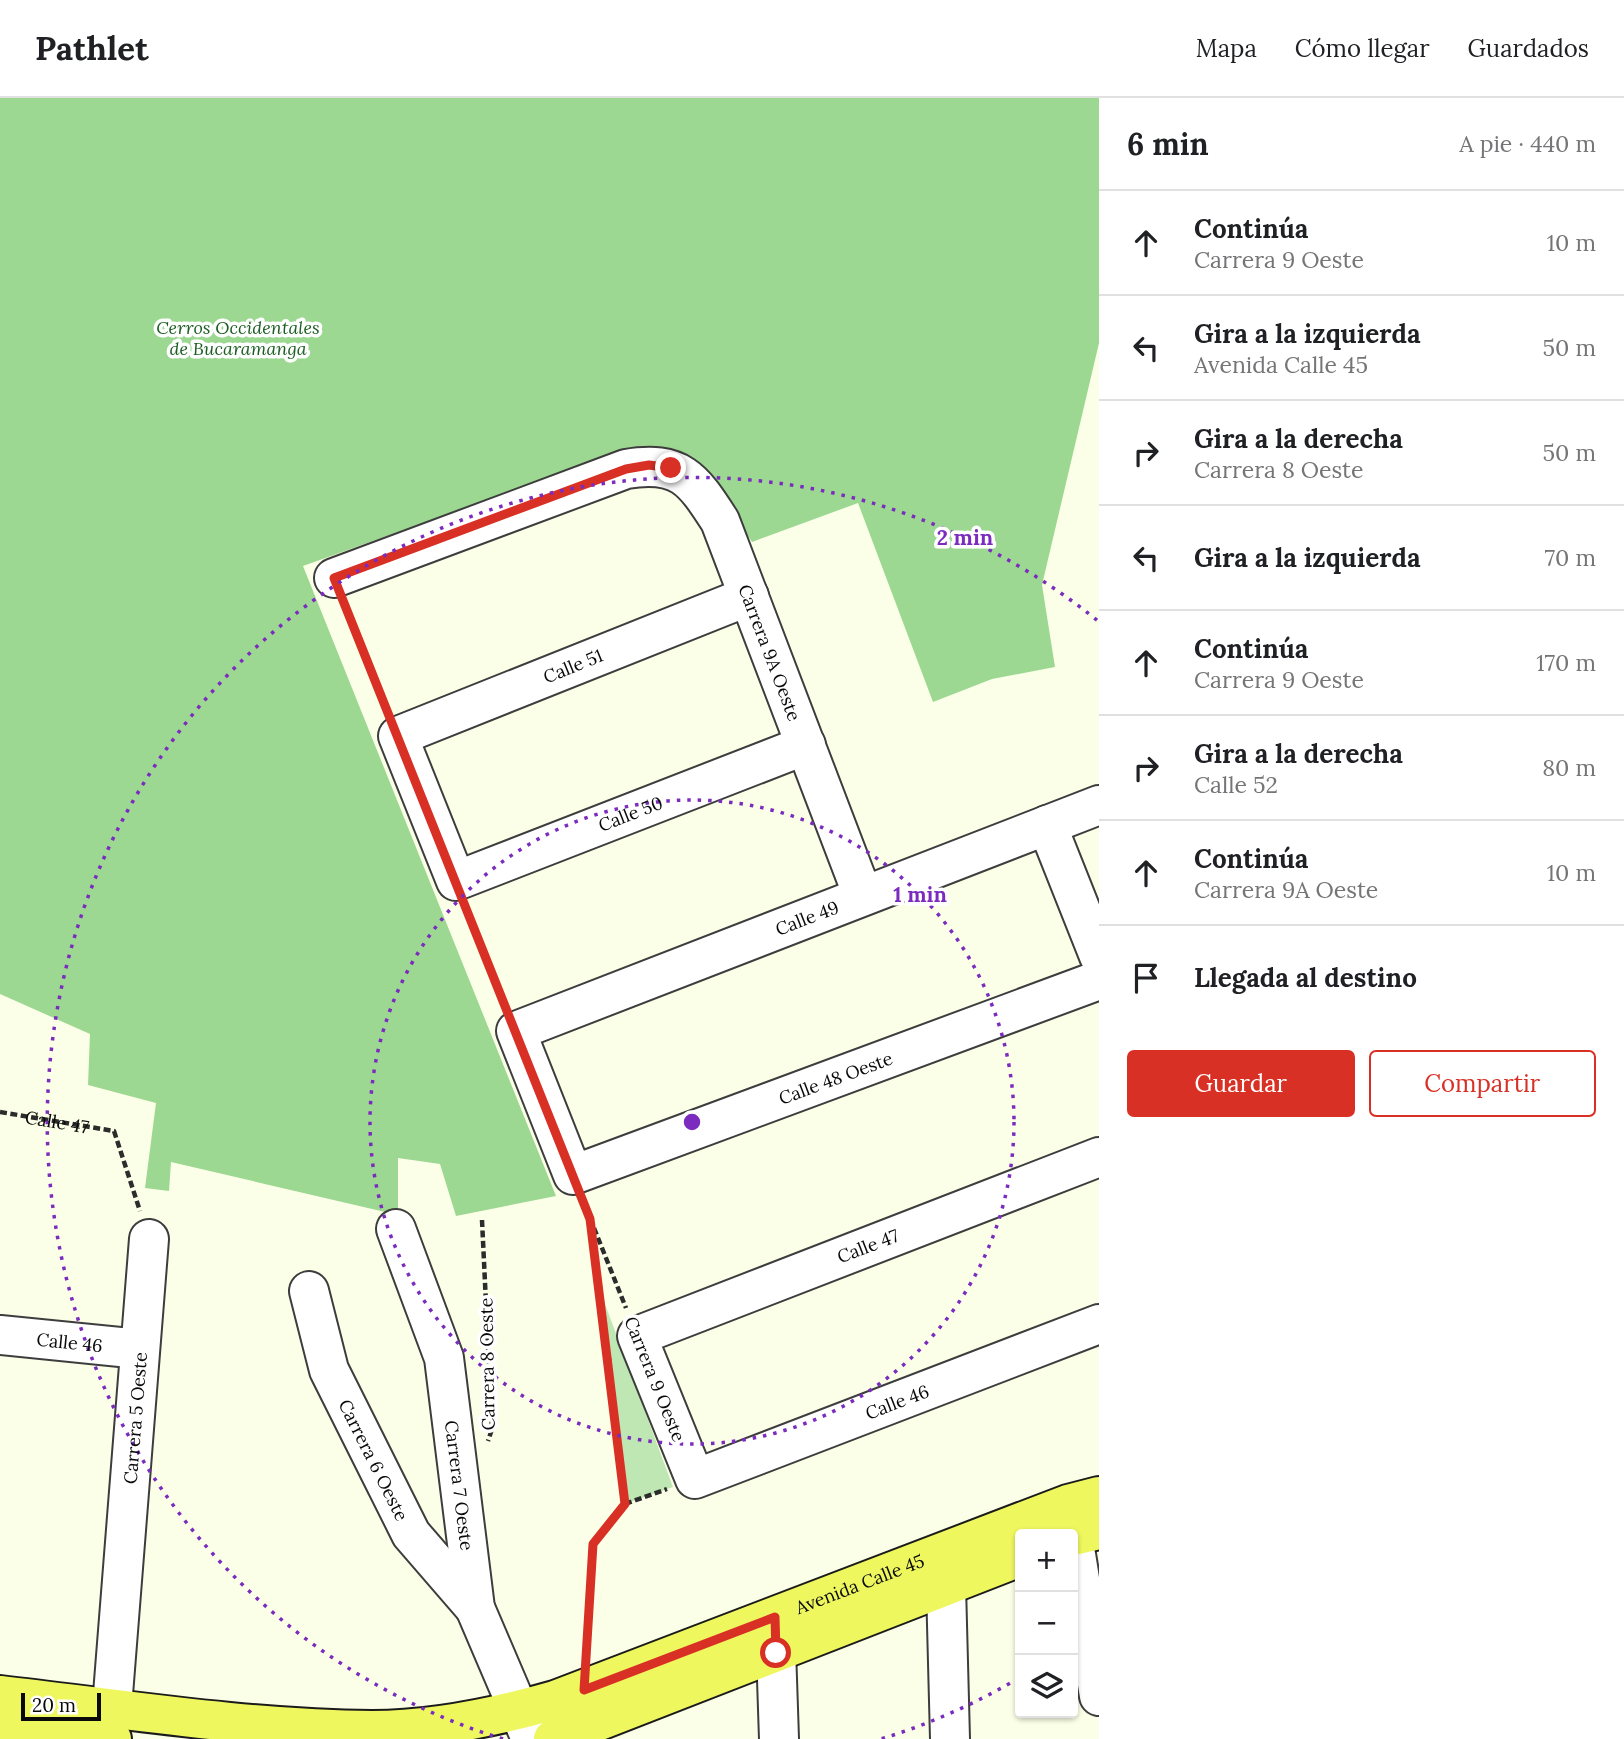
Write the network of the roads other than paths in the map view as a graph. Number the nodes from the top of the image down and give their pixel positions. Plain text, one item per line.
1 (334, 578) road end
2 (749, 596) junction
3 (806, 745) junction
4 (1099, 805) edge
5 (1047, 825) junction
6 (456, 881) joint
7 (863, 896) junction
8 (1099, 956) edge
9 (1099, 980) edge
10 (1099, 1157) edge
11 (573, 1175) joint
12 (396, 1229) dead end
13 (149, 1239) road end
14 (309, 1291) dead end
15 (1099, 1324) edge
16 (0, 1335) edge
17 (618, 1342) joint
18 (141, 1349) junction
19 (695, 1479) joint
20 (1076, 1524) edge
21 (1099, 1530) edge
22 (1015, 1559) edge
23 (946, 1586) junction
24 (475, 1608) junction
25 (776, 1635) junction
26 (1099, 1696) edge
27 (17, 1718) edge
28 (112, 1723) edge
29 (525, 1725) edge
30 (615, 1728) edge
31 (449, 1731) edge
32 (553, 1739) edge
33 (779, 1739) edge
34 (950, 1739) edge

1 - 2 street, Carrera 9A Oeste
2 - 3 street, Carrera 9A Oeste
2 - 6 street, Calle 51
3 - 6 street, Calle 50
3 - 7 street, Carrera 9A Oeste
4 - 5 street, Calle 49
5 - 7 street, Calle 49
5 - 8 street
7 - 11 street, Calle 49
9 - 11 street, Calle 48 Oeste
10 - 17 street, Calle 47
12 - 24 street, Carrera 7 Oeste
13 - 18 street, Carrera 5 Oeste
14 - 24 street, Carrera 6 Oeste
15 - 19 street, Calle 46
16 - 18 street, Calle 46
17 - 19 street, Carrera 9 Oeste
18 - 28 street, Carrera 5 Oeste
20 - 21 main road, Avenida Calle 45
20 - 25 main road, Avenida Calle 45
20 - 26 street
22 - 23 main road, Avenida Calle 45
23 - 25 main road, Avenida Calle 45
23 - 34 street
24 - 29 street, Carrera 7 Oeste
25 - 29 main road, Avenida Calle 45
25 - 30 main road, Avenida Calle 45
25 - 33 street
27 - 28 main road, Avenida Calle 45
28 - 31 main road, Avenida Calle 45
29 - 31 main road, Avenida Calle 45
30 - 32 main road, Avenida Calle 45

